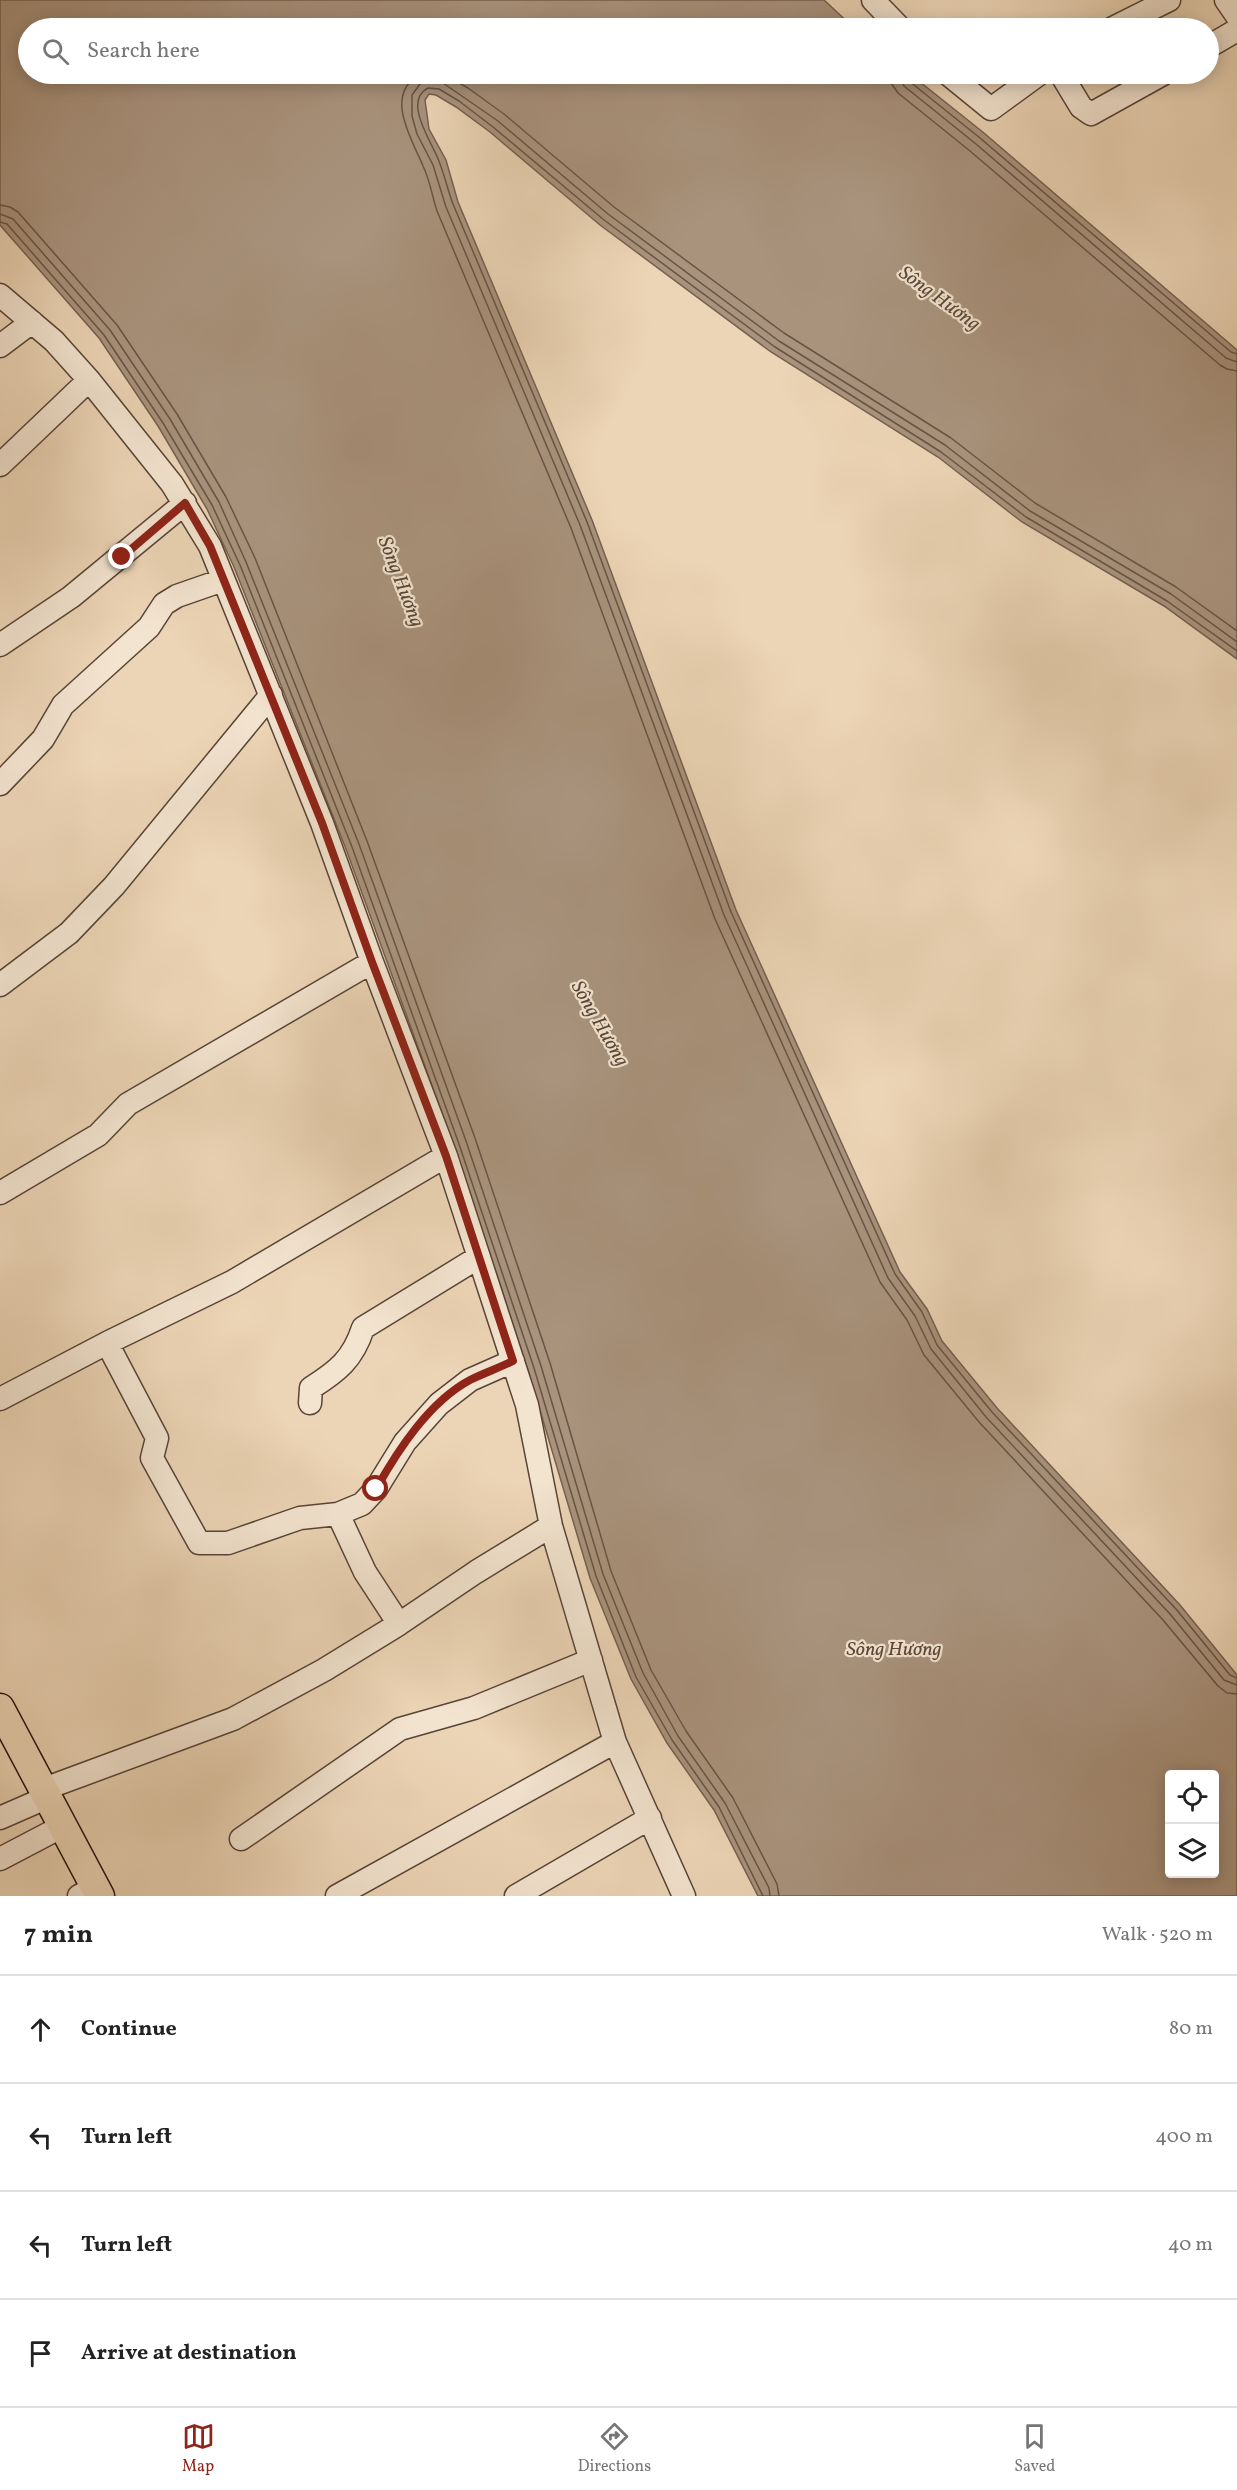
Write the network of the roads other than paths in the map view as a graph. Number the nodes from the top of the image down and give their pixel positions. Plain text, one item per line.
1 (873, 0) edge
2 (1169, 0) edge
3 (1226, 0) edge
4 (1237, 16) edge
5 (890, 18) edge
6 (1133, 18) edge
7 (1237, 30) edge
8 (1219, 41) edge
9 (960, 84) edge
10 (1025, 84) edge
11 (1067, 84) edge
12 (1145, 84) edge
13 (0, 295) edge
14 (32, 322) junction
15 (0, 346) edge
16 (89, 380) junction
17 (0, 465) edge
18 (185, 503) junction
19 (223, 580) junction
20 (0, 645) edge
21 (271, 695) junction
22 (0, 784) edge
23 (372, 962) junction
24 (0, 985) edge
25 (446, 1156) junction
26 (0, 1193) edge
27 (479, 1257) junction
28 (107, 1343) junction
29 (513, 1361) junction
30 (0, 1399) edge
31 (310, 1403) dead end
32 (338, 1514) junction
33 (551, 1526) junction
34 (399, 1624) junction
35 (591, 1660) junction
36 (0, 1708) edge
37 (615, 1742) junction
38 (46, 1793) junction
39 (0, 1818) edge
40 (650, 1818) junction
41 (63, 1826) junction
42 (241, 1839) dead end
43 (0, 1859) edge
44 (91, 1893) edge
45 (337, 1896) edge
46 (516, 1896) edge
47 (684, 1896) edge

1 - 5 street
2 - 6 street
3 - 4 street
7 - 8 street
9 - 10 street
11 - 12 street
13 - 14 street
14 - 15 street
14 - 16 street
16 - 17 street
16 - 18 street
18 - 19 street
18 - 20 street
19 - 21 street
19 - 22 street
21 - 23 street
21 - 24 street
23 - 25 street
23 - 26 street
25 - 27 street
25 - 28 street
27 - 29 street
27 - 31 street
28 - 30 street
28 - 32 street
29 - 32 street
29 - 33 street
32 - 34 street
33 - 34 street
33 - 35 street
34 - 38 street
35 - 37 street
35 - 42 street
36 - 38 main road
37 - 40 street
37 - 45 street
38 - 39 street
38 - 41 main road
40 - 46 street
40 - 47 street
41 - 43 street
41 - 44 main road

